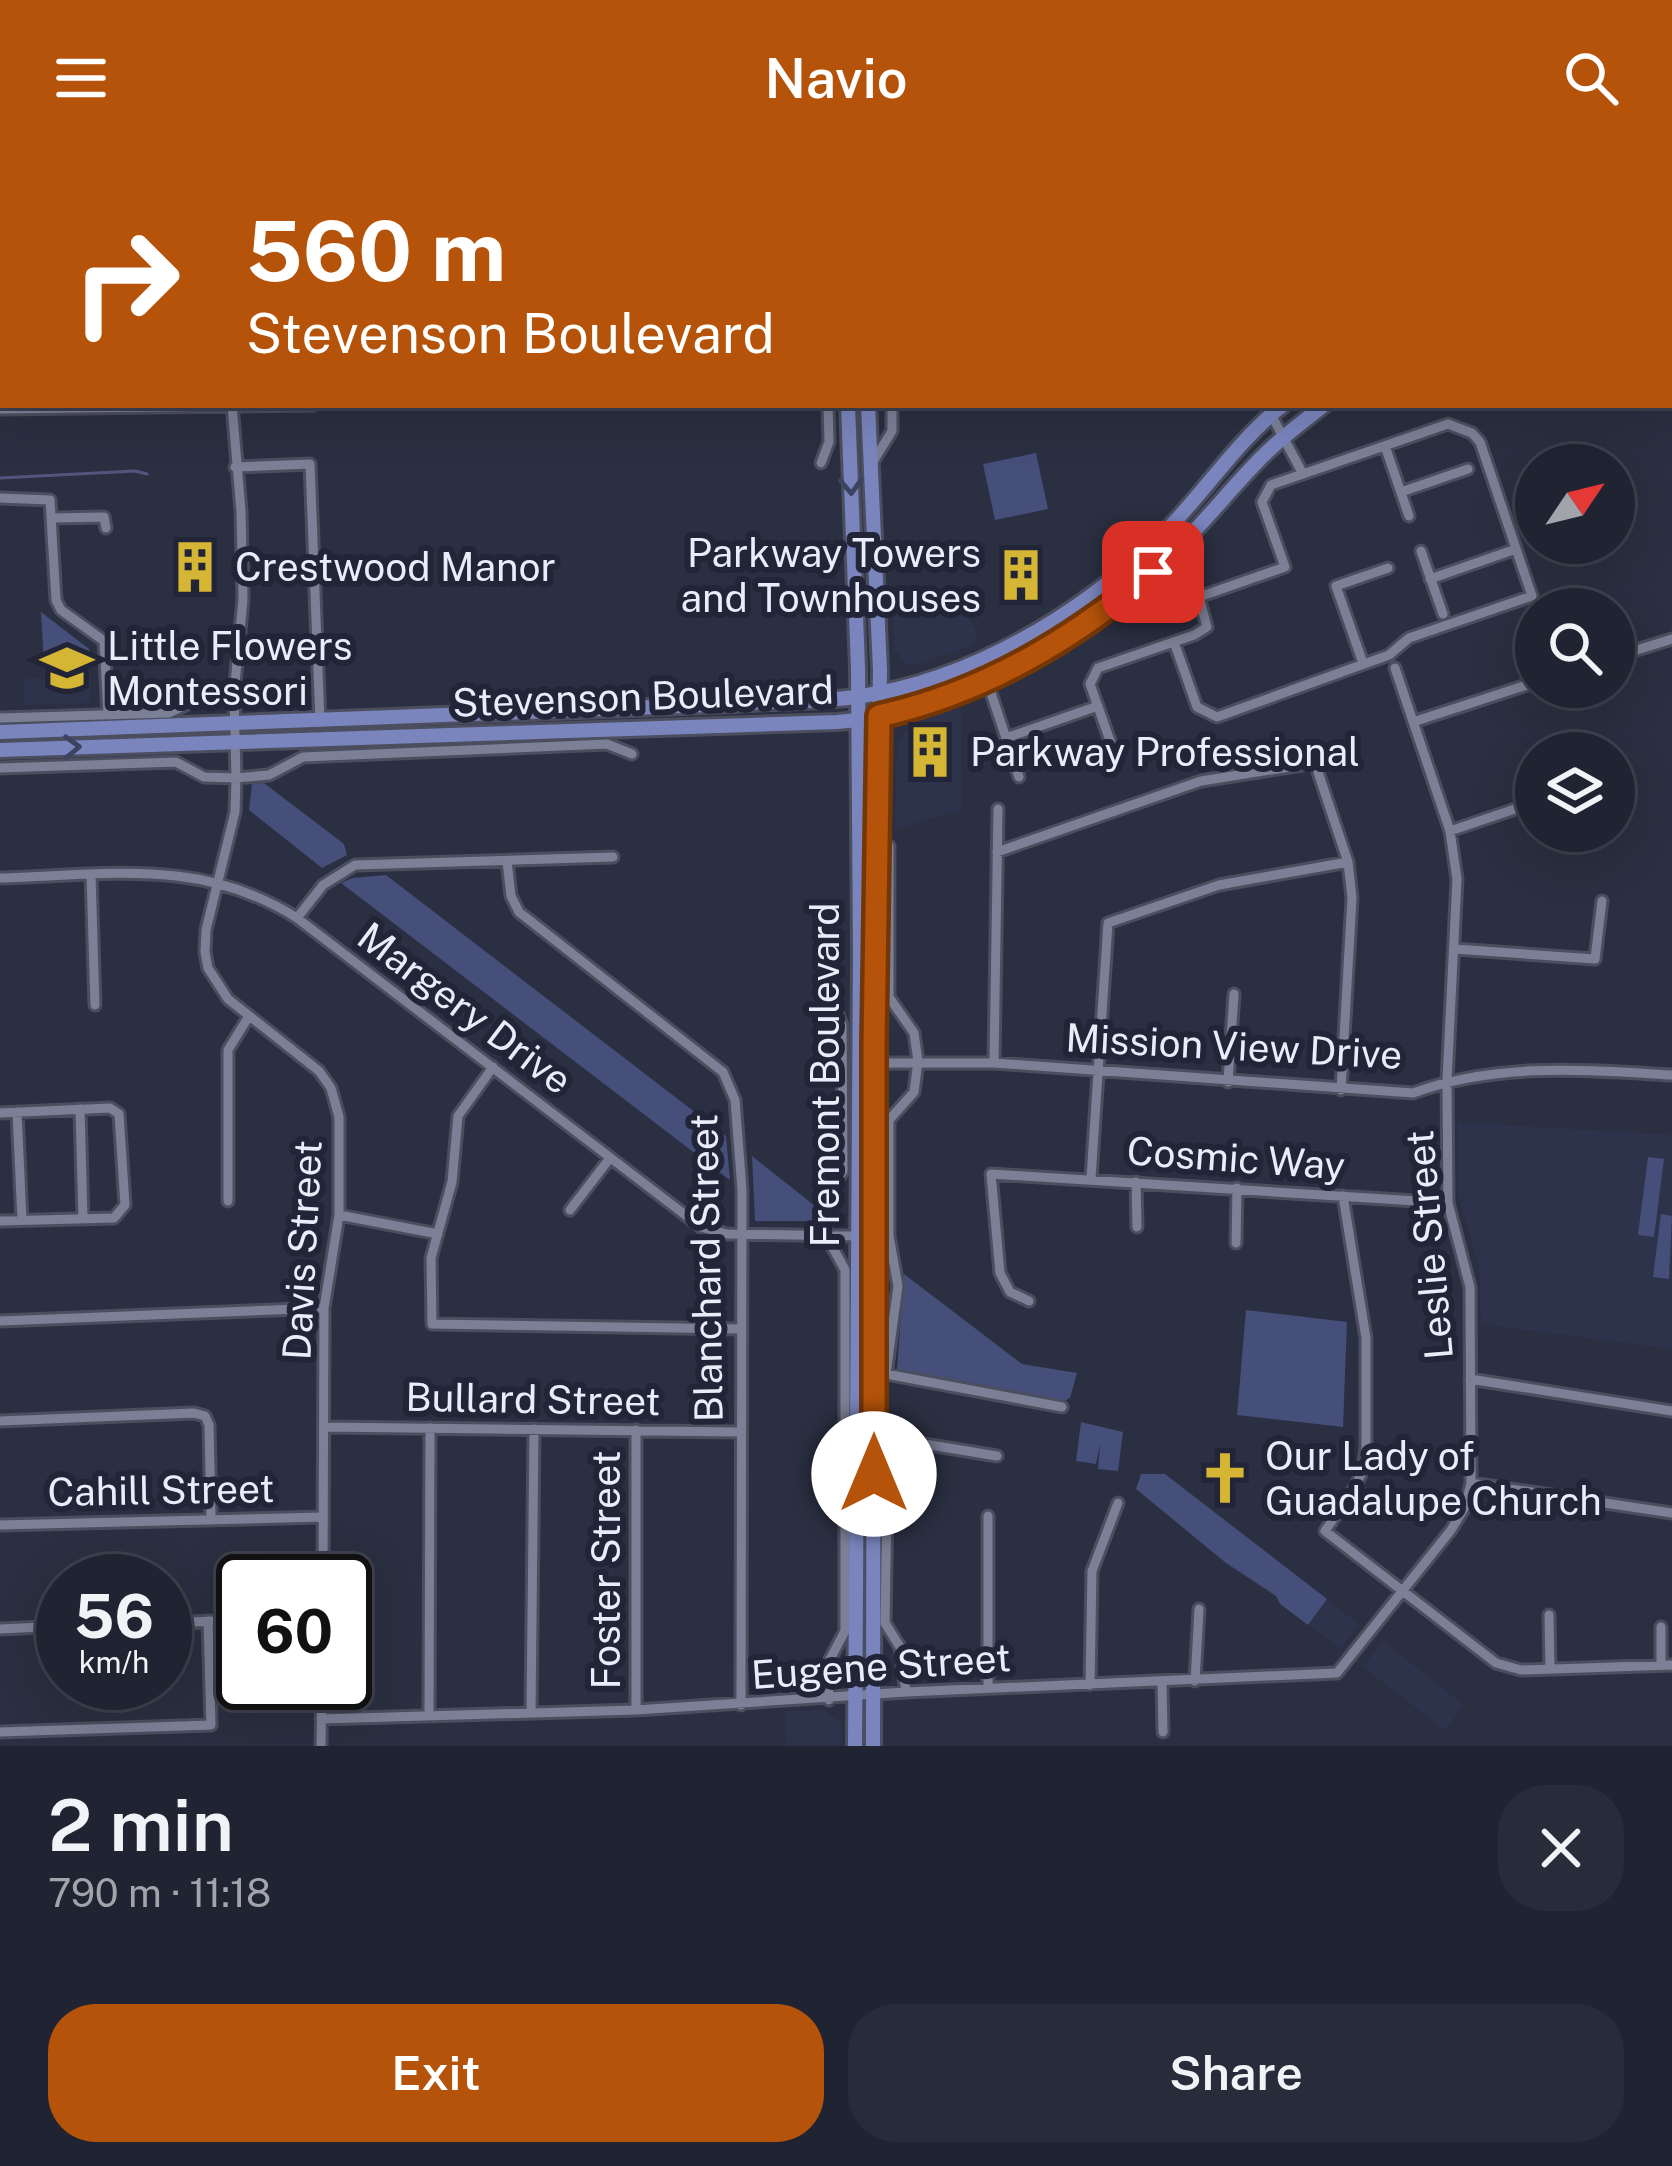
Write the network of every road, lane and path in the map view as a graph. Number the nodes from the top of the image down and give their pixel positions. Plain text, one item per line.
1 (232, 408) edge
2 (828, 408) edge
3 (848, 408) edge
4 (868, 408) edge
5 (892, 408) edge
6 (1273, 408) edge
7 (1320, 408) edge
8 (1285, 436) junction
9 (1385, 446) junction
10 (820, 463) dead end
11 (871, 465) junction
12 (235, 467) junction
13 (1468, 470) dead end
14 (1303, 474) junction
15 (1401, 492) junction
16 (0, 498) edge
17 (1409, 516) dead end
18 (54, 518) junction
19 (106, 529) dead end
20 (1515, 546) edge
21 (1515, 549) edge
22 (1421, 551) dead end
23 (1164, 562) junction
24 (1521, 564) edge
25 (1388, 568) dead end
26 (1430, 579) junction
27 (1199, 597) junction
28 (1443, 614) dead end
29 (1671, 641) edge
30 (1174, 642) junction
31 (1635, 651) edge
32 (1364, 663) junction
33 (1395, 668) dead end
34 (987, 681) junction
35 (1515, 689) edge
36 (880, 693) junction
37 (234, 694) junction
38 (858, 697) junction
39 (1098, 706) junction
40 (108, 713) junction
41 (879, 716) junction
42 (0, 718) edge
43 (858, 720) junction
44 (320, 722) junction
45 (1413, 722) junction
46 (236, 725) junction
47 (0, 732) edge
48 (1006, 738) junction
49 (235, 742) junction
50 (0, 750) edge
51 (1114, 752) dead end
52 (632, 754) dead end
53 (0, 768) edge
54 (1019, 777) dead end
55 (236, 778) junction
56 (998, 809) dead end
57 (1515, 809) edge
58 (1450, 831) junction
59 (889, 846) dead end
60 (998, 852) junction
61 (613, 856) dead end
62 (507, 861) junction
63 (1348, 862) junction
64 (91, 875) junction
65 (0, 878) edge
66 (217, 881) junction
67 (1602, 901) dead end
68 (297, 918) junction
69 (1455, 949) junction
70 (1234, 994) dead end
71 (95, 1005) dead end
72 (837, 1012) dead end
73 (249, 1016) junction
74 (918, 1061) junction
75 (868, 1063) junction
76 (994, 1063) junction
77 (493, 1067) junction
78 (1097, 1073) junction
79 (1672, 1075) edge
80 (1447, 1081) junction
81 (1228, 1082) junction
82 (1342, 1090) junction
83 (80, 1109) junction
84 (16, 1112) junction
85 (0, 1113) edge
86 (610, 1158) junction
87 (1091, 1178) junction
88 (1136, 1181) junction
89 (1237, 1188) junction
90 (1343, 1196) junction
91 (228, 1202) dead end
92 (1448, 1203) junction
93 (570, 1210) dead end
94 (339, 1216) junction
95 (83, 1219) junction
96 (22, 1220) junction
97 (0, 1221) edge
98 (1137, 1227) dead end
99 (742, 1233) junction
100 (438, 1234) junction
101 (826, 1235) junction
102 (857, 1236) junction
103 (874, 1236) junction
104 (1236, 1243) dead end
105 (1029, 1301) dead end
106 (324, 1308) junction
107 (0, 1321) edge
108 (741, 1329) junction
109 (1470, 1379) junction
110 (1062, 1407) dead end
111 (1672, 1411) edge
112 (0, 1420) edge
113 (326, 1427) junction
114 (430, 1428) junction
115 (534, 1429) junction
116 (636, 1430) junction
117 (739, 1432) junction
118 (997, 1456) dead end
119 (1471, 1483) junction
120 (1118, 1503) dead end
121 (1672, 1513) edge
122 (988, 1516) dead end
123 (211, 1517) junction
124 (323, 1517) junction
125 (0, 1525) edge
126 (323, 1554) edge
127 (1404, 1590) junction
128 (1199, 1609) dead end
129 (1549, 1615) dead end
130 (208, 1621) junction
131 (216, 1621) edge
132 (192, 1622) edge
133 (36, 1627) edge
134 (1661, 1628) dead end
135 (0, 1629) edge
136 (1666, 1665) edge
137 (1550, 1669) junction
138 (1195, 1682) junction
139 (1162, 1683) junction
140 (1090, 1685) junction
141 (988, 1688) junction
142 (906, 1692) junction
143 (873, 1696) junction
144 (854, 1697) junction
145 (829, 1700) junction
146 (741, 1705) junction
147 (322, 1710) edge
148 (636, 1710) junction
149 (531, 1713) junction
150 (429, 1716) junction
151 (322, 1719) junction
152 (0, 1732) edge
153 (1163, 1732) dead end
154 (321, 1746) edge
155 (855, 1746) edge
156 (874, 1746) edge

1 - 12 street, Davis Street
2 - 10 street
3 -> 38 main road, Fremont Boulevard
4 - 11 main road, Fremont Boulevard
5 - 11 street, Fremont Boulevard
6 - 8 street
6 - 36 main road, Stevenson Boulevard
7 - 8 main road, Stevenson Boulevard
8 - 14 street
8 - 23 main road, Stevenson Boulevard
9 - 14 street
9 - 15 street
9 - 20 street
11 - 36 main road, Fremont Boulevard
12 - 37 street, Davis Street
12 - 44 street
13 - 15 street
14 - 27 street
15 - 17 street
16 - 18 street
18 - 19 street
18 - 40 street
21 - 26 street
22 - 26 street
23 - 27 street
23 - 34 main road, Stevenson Boulevard
24 - 32 street
25 - 32 street
26 - 28 street
27 - 30 street
29 - 31 street
30 - 32 street
30 - 39 street
33 - 45 street, Leslie Street
34 - 41 main road, Stevenson Boulevard
34 - 48 street
35 - 45 street
36 - 38 main road, Stevenson Boulevard
36 - 41 main road, Fremont Boulevard
37 - 40 street
37 - 46 street, Davis Street
38 - 43 main road, Fremont Boulevard
38 - 44 main road, Stevenson Boulevard
39 - 48 street
39 - 51 street
40 - 42 street
41 - 43 main road, Stevenson Boulevard
41 - 75 main road, Fremont Boulevard
43 - 49 main road, Stevenson Boulevard
43 - 75 main road, Fremont Boulevard
44 - 46 main road, Stevenson Boulevard
45 - 58 street, Leslie Street
46 - 47 main road, Stevenson Boulevard
46 - 49 street, Davis Street
48 - 54 street
50 -> 49 main road, Stevenson Boulevard
49 - 55 street, Davis Street
52 - 55 street, Stevenson Boulevard
53 - 55 street, Stevenson Boulevard
55 - 66 street, Davis Street
56 - 60 street
57 - 58 street
58 - 69 street, Leslie Street
59 - 74 street, Fremont Boulevard
60 - 63 street
60 - 76 street
61 - 62 street
62 - 68 street
62 - 99 street, Blanchard Street
63 - 78 street
63 - 82 street
64 - 65 street, Margery Drive
64 - 66 street, Margery Drive
64 - 71 street
66 - 68 street, Margery Drive
66 - 73 street, Davis Street
67 - 69 street
68 - 77 street, Margery Drive
69 - 80 street, Leslie Street
70 - 81 street
72 - 101 street, Fremont Boulevard
73 - 91 street
73 - 94 street, Davis Street
74 - 75 street, Mission View Drive
74 - 76 street, Mission View Drive
74 - 110 street, Fremont Boulevard
75 - 102 main road, Fremont Boulevard
75 - 103 main road, Fremont Boulevard
76 - 78 street, Mission View Drive
77 - 86 street, Margery Drive
77 - 100 street
78 - 81 street, Mission View Drive
78 - 87 street
79 - 80 street, Mission View Drive
80 - 82 street, Mission View Drive
80 - 92 street, Leslie Street
81 - 82 street, Mission View Drive
83 - 84 street
83 - 95 street
83 - 95 street
84 - 85 street
84 - 96 street
86 - 93 street
86 - 99 street, Margery Drive
87 - 88 street, Cosmic Way
87 - 105 street, Cosmic Way
88 - 89 street, Cosmic Way
88 - 98 street
89 - 90 street, Cosmic Way
89 - 104 street
90 - 92 street, Cosmic Way
90 - 127 street
92 - 109 street, Leslie Street
94 - 100 street
94 - 106 street, Davis Street
95 - 96 street
96 - 97 street
99 - 101 street, Margery Drive
99 - 108 street, Blanchard Street
100 - 108 street
101 - 102 street, Margery Drive
101 - 145 street, Fremont Boulevard
102 - 103 street, Margery Drive
102 - 144 main road, Fremont Boulevard
103 - 143 main road, Fremont Boulevard
106 - 107 street
106 - 113 street, Davis Street
108 - 117 street, Blanchard Street
109 - 111 street
109 - 119 street, Leslie Street
112 - 123 street
113 - 114 street, Bullard Street
113 - 124 street, Davis Street
114 - 115 street, Bullard Street
114 - 150 street
115 - 116 street, Bullard Street
115 - 149 street
116 - 117 street, Bullard Street
116 - 148 street, Foster Street
117 - 146 street, Blanchard Street
118 - 142 street
119 - 121 street
119 - 127 street, Leslie Street
120 - 140 street
122 - 141 street
123 - 124 street, Cahill Street
123 - 125 street, Cahill Street
124 - 126 street, Davis Street
127 - 137 street
127 - 138 street, Eugene Street
128 - 138 street
129 - 137 street
130 - 131 street
130 - 132 street
130 - 152 street
133 - 135 street
134 - 136 street
136 - 137 street
138 - 139 street, Eugene Street
139 - 140 street, Eugene Street
139 - 153 street
140 - 141 street, Eugene Street
141 - 142 street, Eugene Street
142 - 143 street, Eugene Street
143 - 144 street, Eugene Street
143 - 156 main road, Fremont Boulevard
144 - 145 street, Eugene Street
144 - 155 main road, Fremont Boulevard
145 - 146 street, Eugene Street
146 - 148 street, Eugene Street
147 - 151 street
148 - 149 street, Eugene Street
149 - 150 street, Eugene Street
150 - 151 street, Eugene Street
151 - 154 street

